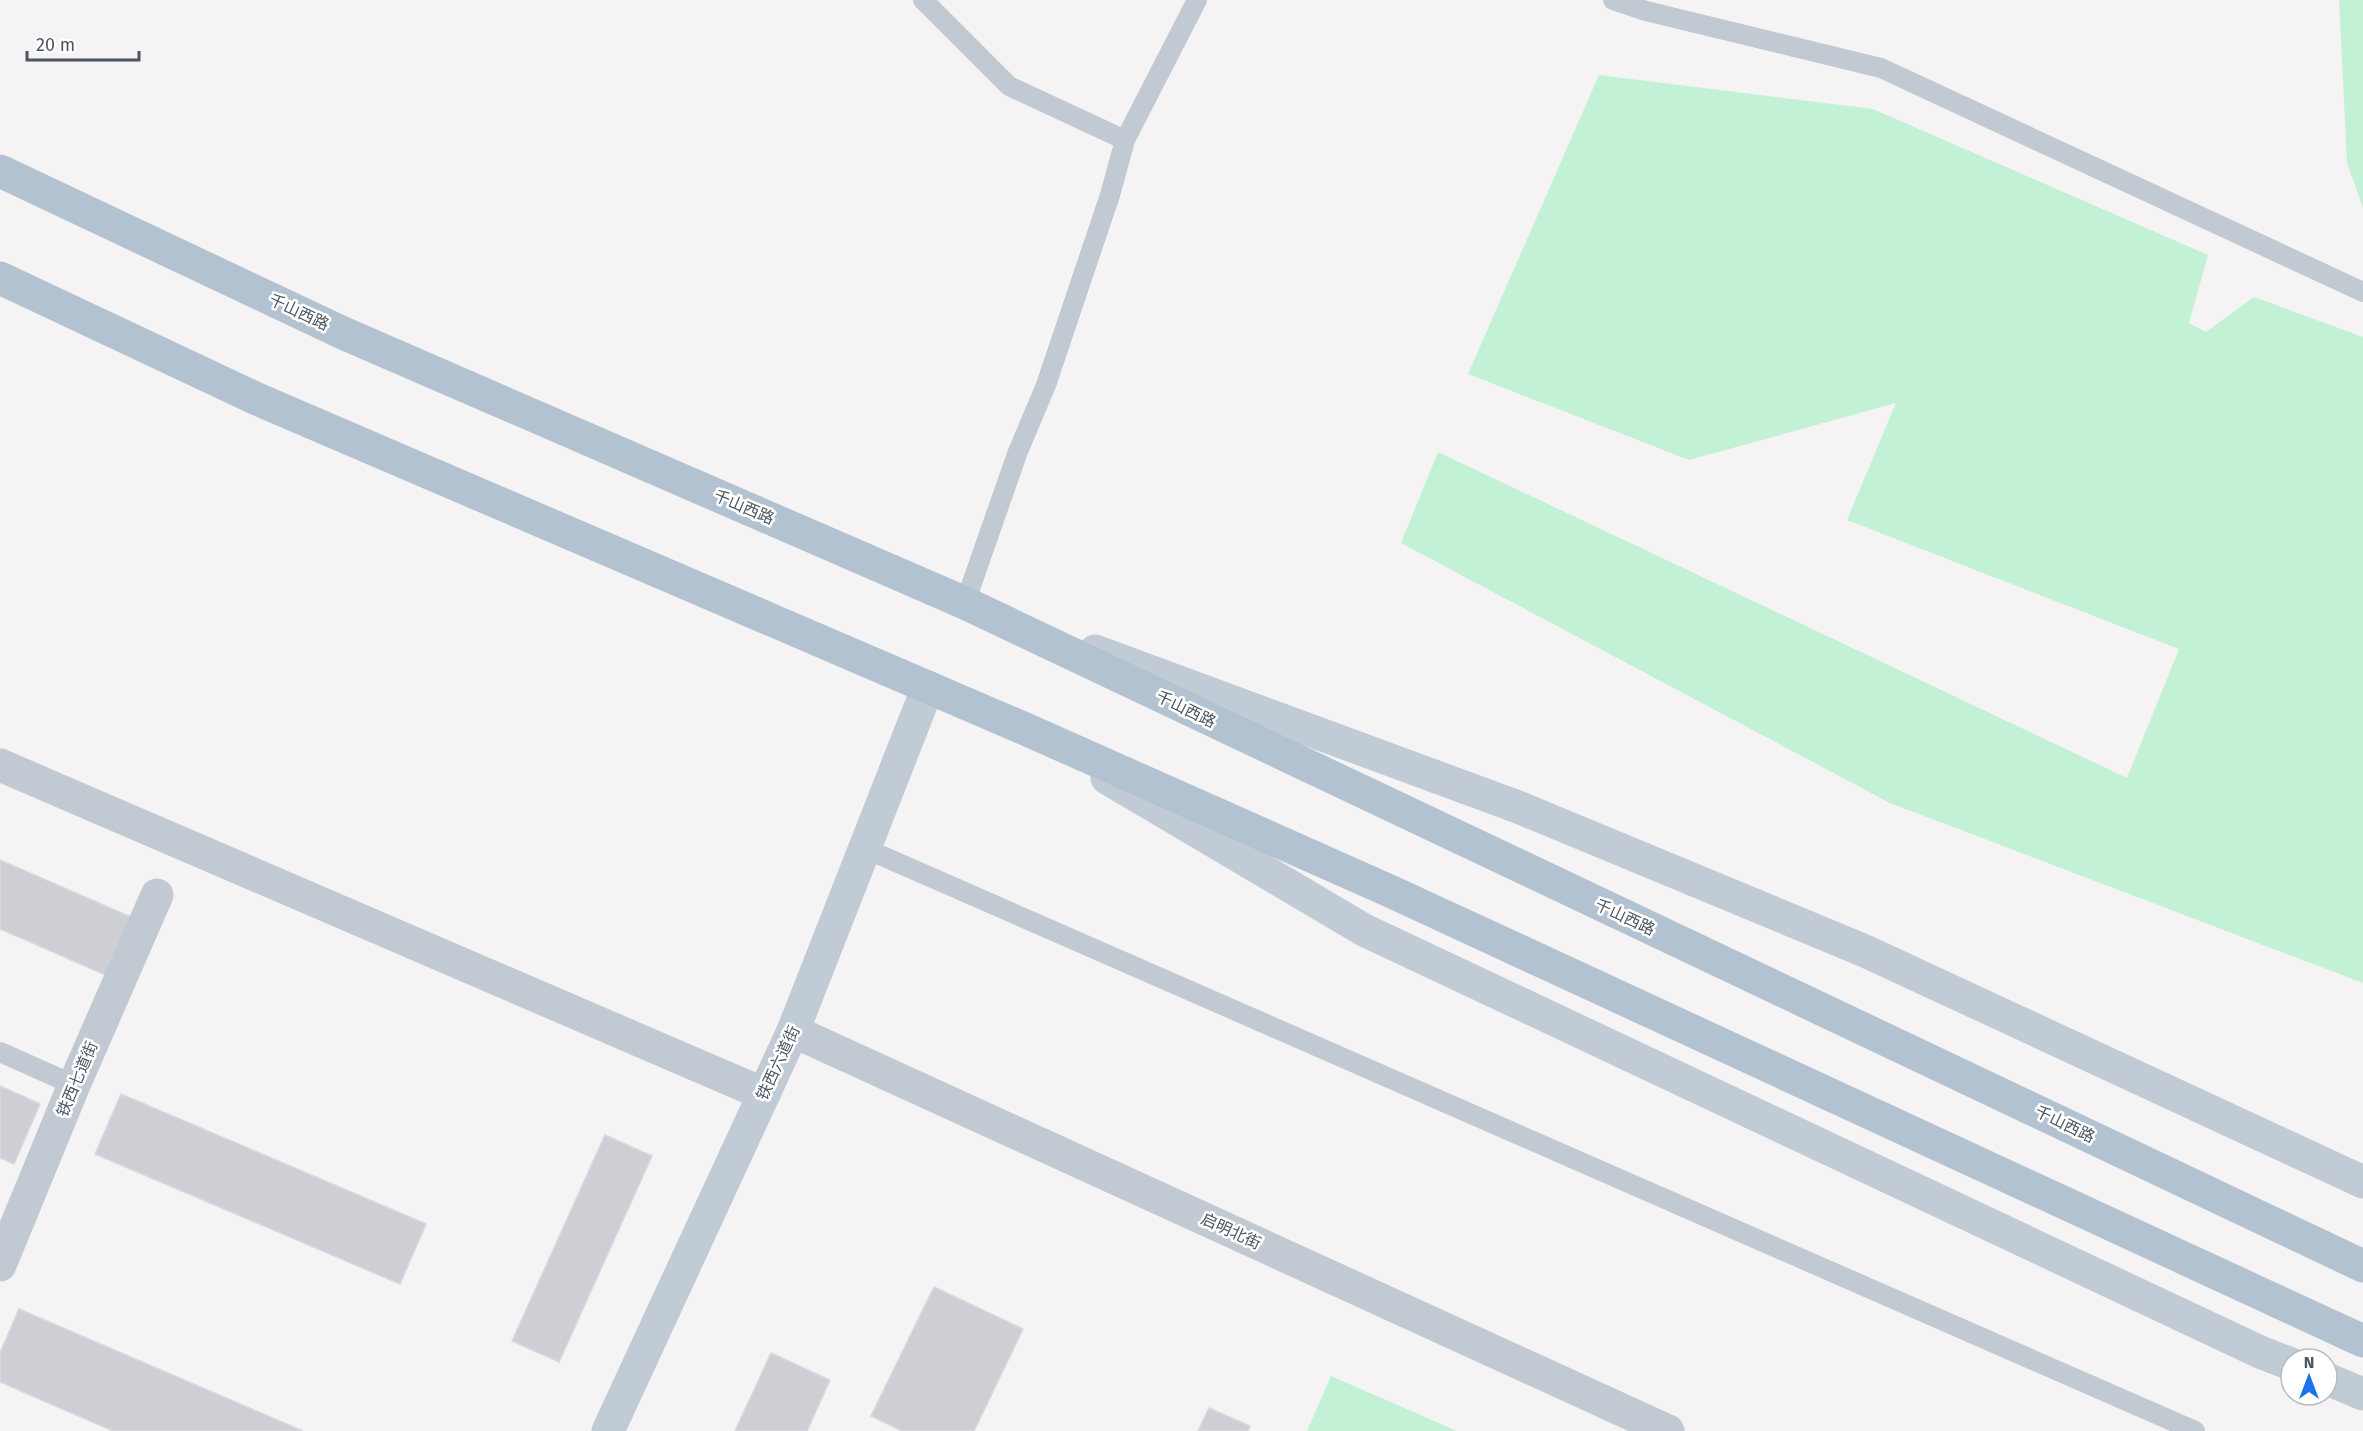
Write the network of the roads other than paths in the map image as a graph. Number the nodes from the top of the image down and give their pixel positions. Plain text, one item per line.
1 (923, 0) edge
2 (1197, 0) edge
3 (1613, 0) edge
4 (1125, 140) junction
5 (0, 171) edge
6 (0, 278) edge
7 (2363, 292) edge
8 (965, 603) junction
9 (928, 687) junction
10 (1023, 728) junction
11 (0, 765) edge
12 (864, 848) junction
13 (157, 895) dead end
14 (793, 1031) junction
15 (0, 1052) edge
16 (74, 1085) junction
17 (764, 1094) junction
18 (2363, 1182) edge
19 (0, 1265) edge
20 (2363, 1266) edge
21 (2363, 1341) edge
22 (2279, 1359) edge
23 (2339, 1384) edge
24 (2363, 1394) edge
25 (608, 1431) edge
26 (1668, 1431) edge
27 (2195, 1431) edge

1 - 4 lane
2 - 4 lane
3 - 7 lane
4 - 8 lane
5 - 8 main road, 千山西路
6 - 9 main road
8 - 18 main road
8 - 20 main road, 千山西路
9 - 10 main road
9 - 12 main road, 铁西六道街
10 - 21 main road
10 - 22 main road
11 - 17 street
12 - 14 main road, 铁西六道街
12 - 27 lane
13 - 16 street, 铁西七道街
14 - 17 main road, 铁西六道街
14 - 26 street, 启明北街
15 - 16 lane
16 - 19 street, 铁西七道街
17 - 25 main road, 铁西六道街
23 - 24 main road

